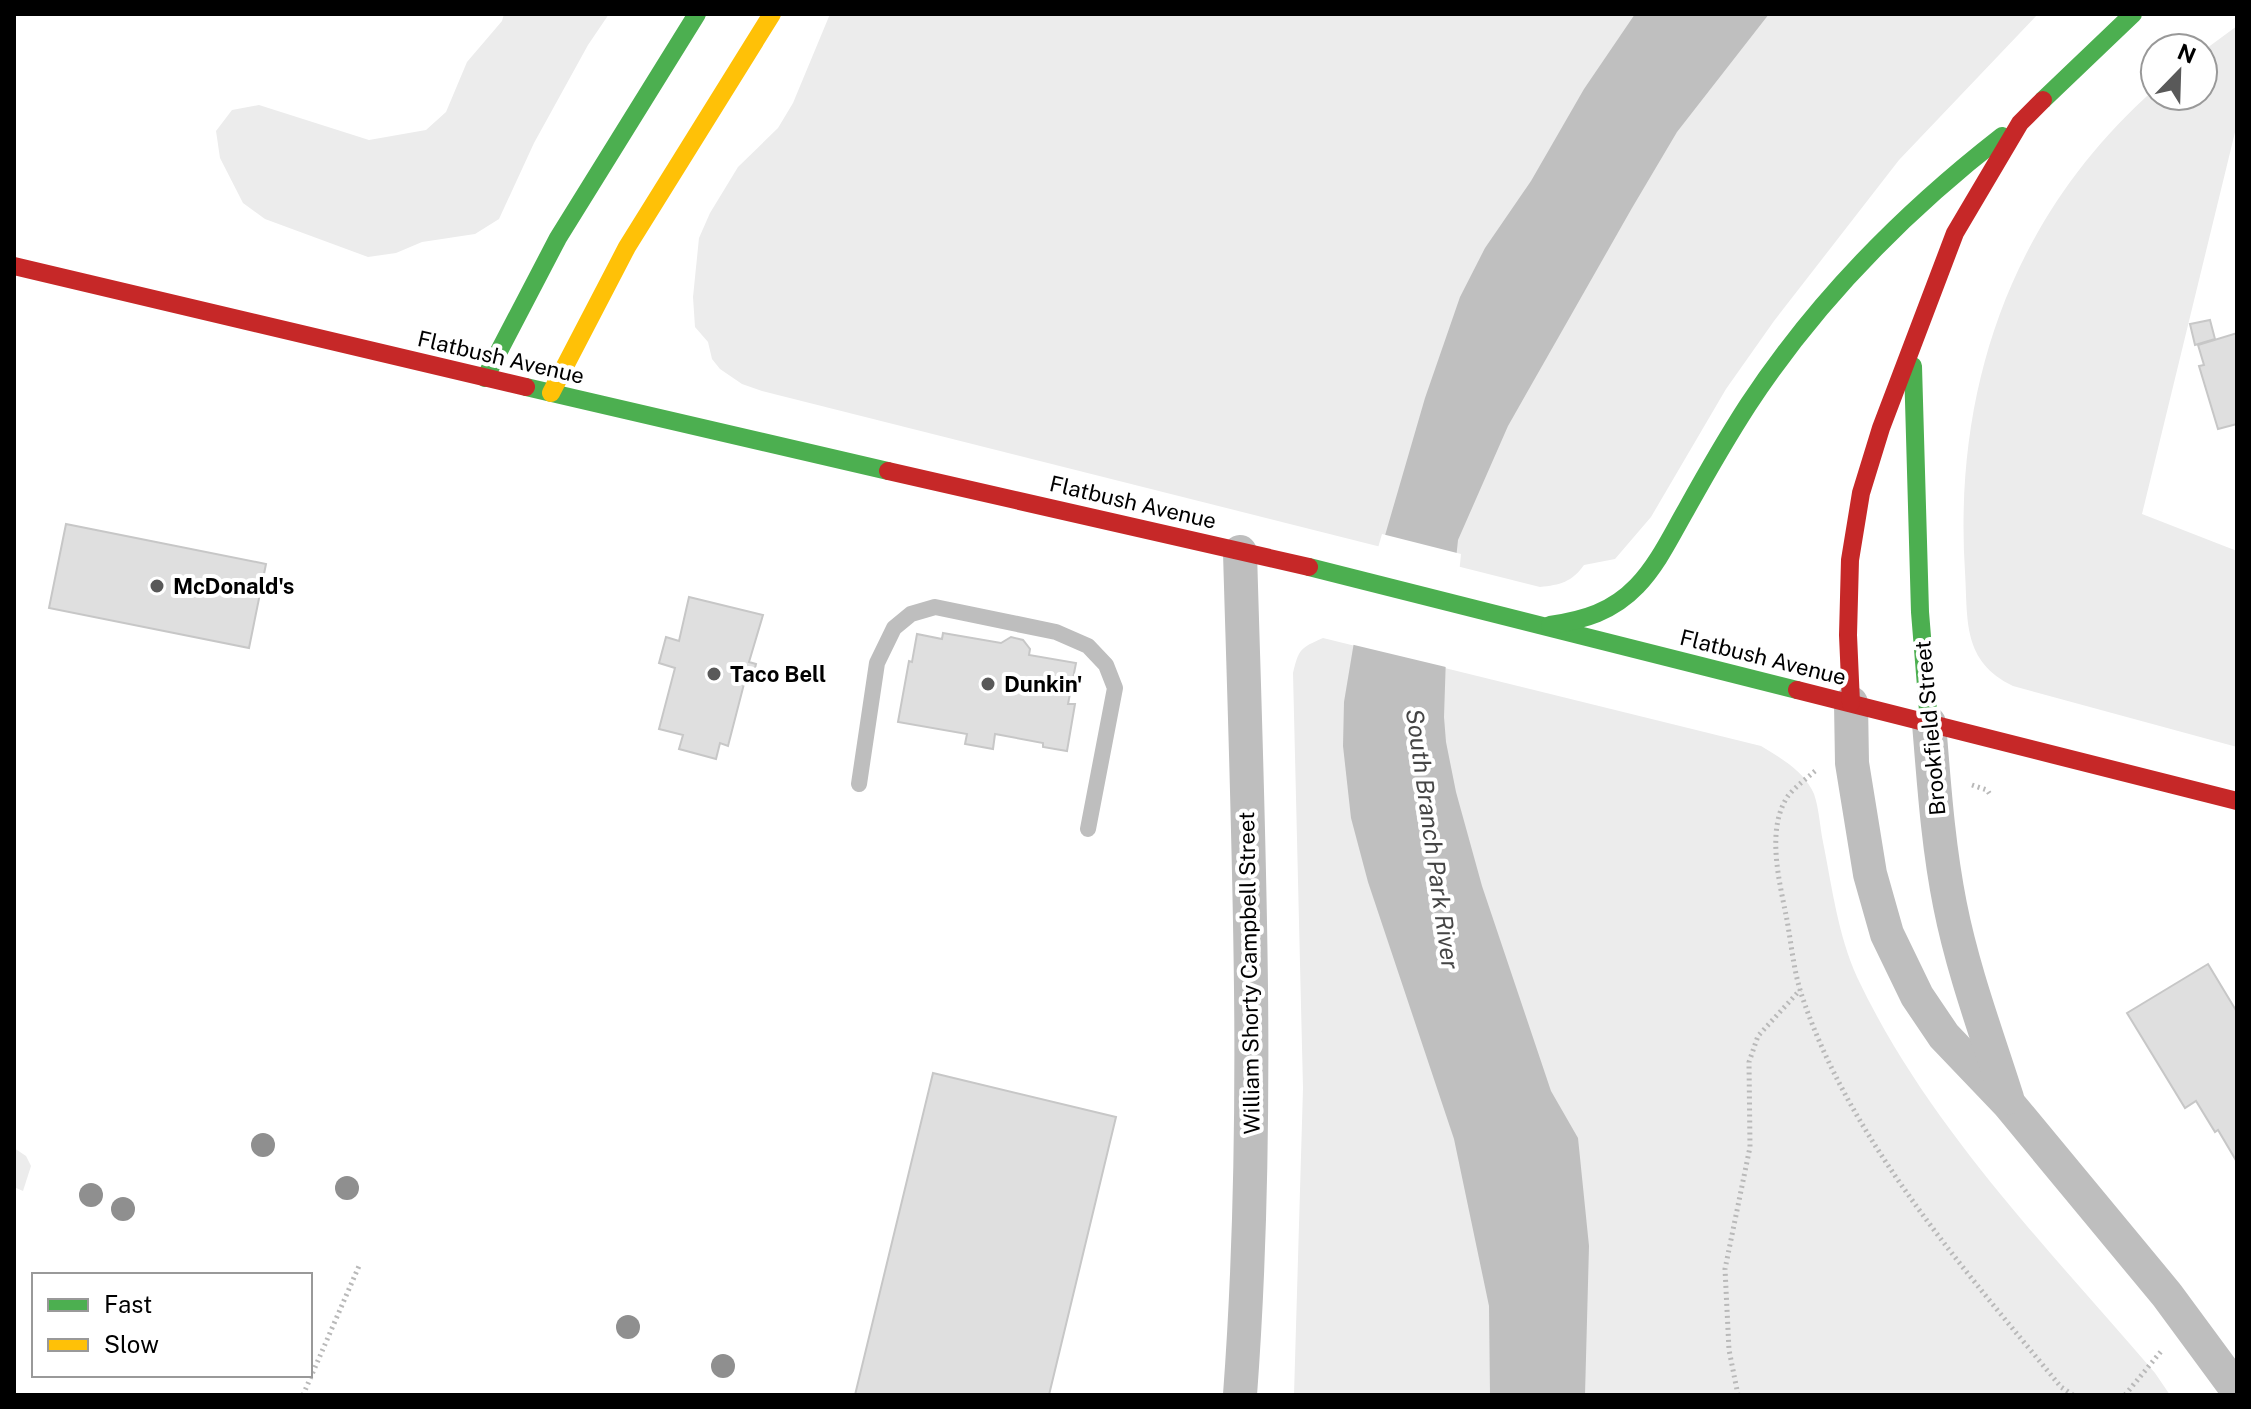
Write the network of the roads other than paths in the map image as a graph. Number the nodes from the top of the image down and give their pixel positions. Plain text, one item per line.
1 (697, 14) edge
2 (772, 14) edge
3 (2133, 14) edge
4 (2020, 123) junction
5 (14, 266) edge
6 (1913, 344) junction
7 (485, 378) junction
8 (551, 393) junction
9 (1240, 552) junction
10 (1544, 626) junction
11 (1851, 703) junction
12 (1929, 723) junction
13 (859, 784) dead end
14 (2237, 801) edge
15 (1088, 829) dead end
16 (2008, 1103) junction
17 (2237, 1390) edge
18 (1240, 1395) edge

1 - 7 main road
2 - 8 main road
3 - 4 main road, Brookfield Street
4 - 6 main road, Brookfield Street
4 - 10 main road
5 - 7 main road, Flatbush Avenue
6 - 11 main road, Brookfield Street
6 - 12 main road, Brookfield Street
7 - 8 main road, Flatbush Avenue
8 - 9 main road, Flatbush Avenue
9 - 10 main road, Flatbush Avenue
9 - 18 street, William Shorty Campbell Street
10 - 11 main road, Flatbush Avenue
11 - 12 main road, Flatbush Avenue
11 - 16 street, Brookfield Street
12 - 14 main road, Flatbush Avenue
12 - 16 street, Brookfield Street
13 - 15 lane
16 - 17 street, Brookfield Street

